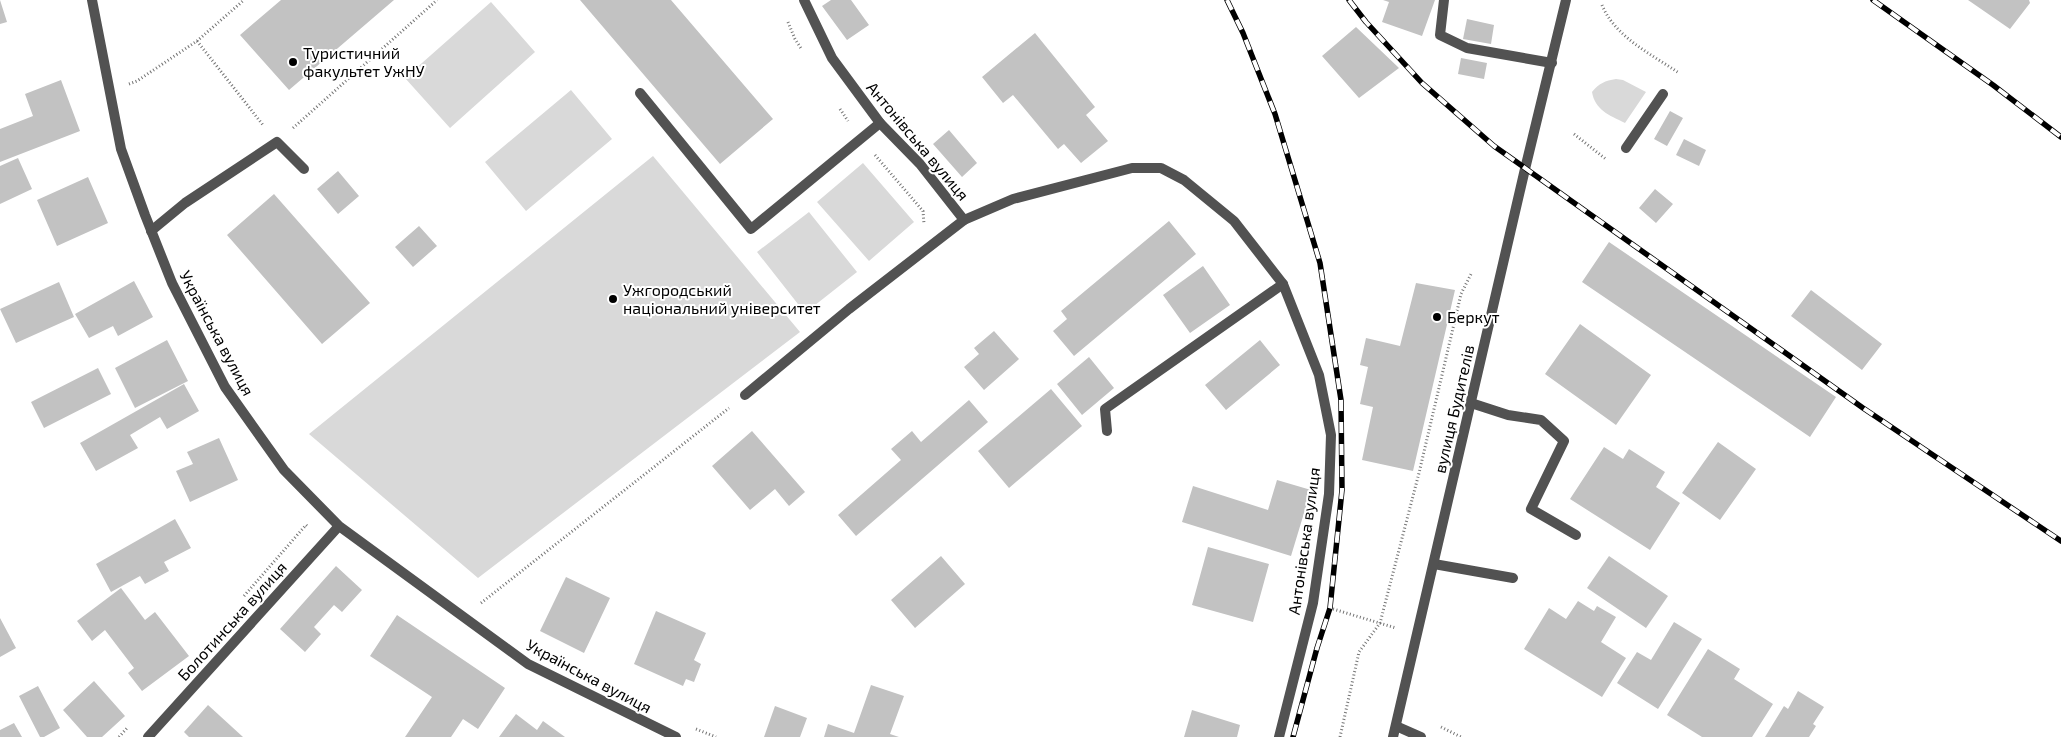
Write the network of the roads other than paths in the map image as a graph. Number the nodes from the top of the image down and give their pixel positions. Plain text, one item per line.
1 (92, 0) edge
2 (804, 0) edge
3 (1444, 0) edge
4 (1566, 0) edge
5 (1552, 63) junction
6 (640, 93) dead end
7 (1663, 94) dead end
8 (880, 123) junction
9 (1626, 148) dead end
10 (304, 169) dead end
11 (964, 220) junction
12 (151, 231) junction
13 (1283, 284) junction
14 (745, 395) road end
15 (1471, 403) junction
16 (1107, 431) dead end
17 (339, 526) junction
18 (1576, 535) dead end
19 (1434, 564) junction
20 (1513, 578) dead end
21 (1396, 726) junction
22 (148, 737) edge
23 (676, 737) edge
24 (1279, 737) edge
25 (1393, 737) edge
26 (1421, 737) edge

1 - 12 street, Українська вулиця
2 - 8 street, Антонівська вулиця
3 - 5 street
4 - 5 street, вулиця Будителів
5 - 15 street, вулиця Будителів
6 - 8 street
7 - 9 street
8 - 11 street, Антонівська вулиця
10 - 12 street
11 - 13 street, Антонівська вулиця
11 - 14 street
12 - 17 street, Українська вулиця
13 - 16 street
13 - 24 street, Антонівська вулиця
15 - 18 street
15 - 19 street, вулиця Будителів
17 - 22 street, Болотинська вулиця
17 - 23 street, Українська вулиця
19 - 20 street
19 - 21 street, вулиця Будителів
21 - 25 street, вулиця Будителів
21 - 26 street

